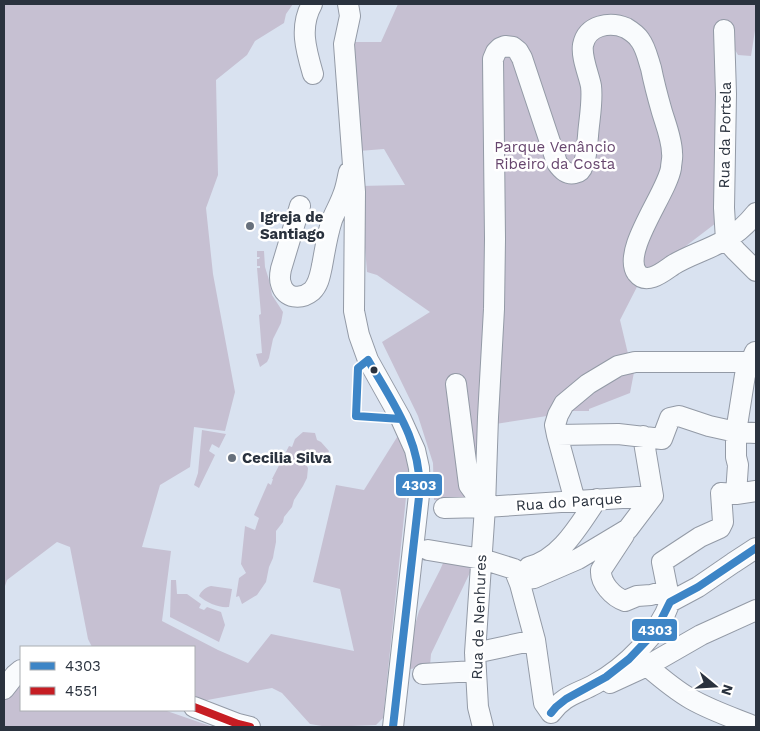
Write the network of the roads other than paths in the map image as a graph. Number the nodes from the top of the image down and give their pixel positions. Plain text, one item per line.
1 (312, 4) edge
2 (348, 4) edge
3 (724, 30) dead end
4 (313, 74) dead end
5 (352, 157) junction
6 (300, 206) dead end
7 (756, 213) edge
8 (726, 240) junction
9 (755, 270) edge
10 (755, 358) edge
11 (456, 384) dead end
12 (736, 432) junction
13 (756, 433) edge
14 (557, 435) junction
15 (643, 436) junction
16 (756, 491) edge
17 (728, 493) junction
18 (652, 496) junction
19 (597, 500) junction
20 (575, 501) junction
21 (485, 507) junction
22 (444, 508) dead end
23 (628, 529) junction
24 (756, 548) edge
25 (428, 550) dead end
26 (482, 559) junction
27 (514, 570) junction
28 (668, 602) junction
29 (756, 610) edge
30 (535, 640) junction
31 (475, 662) junction
32 (647, 666) junction
33 (423, 674) dead end
34 (575, 693) junction
35 (195, 707) edge
36 (551, 720) edge
37 (250, 727) edge
38 (393, 727) edge
39 (483, 727) edge
40 (756, 727) edge

1 - 4 street
2 - 5 street
3 - 8 street, Rua da Portela
5 - 6 street
5 - 38 street
7 - 8 street
8 - 9 street
8 - 21 street, Rua de Nenhures
10 - 12 street
10 - 14 street
11 - 21 street
12 - 13 street
12 - 15 street
12 - 17 street
14 - 15 street
14 - 20 street
15 - 18 street
16 - 17 street
17 - 28 street
18 - 19 street, Rua do Parque
18 - 23 street
19 - 20 street, Rua do Parque
19 - 27 street
20 - 21 street, Rua do Parque
21 - 22 street, Rua do Parque
21 - 26 street, Rua de Nenhures
23 - 27 street
23 - 28 street
24 - 28 street
25 - 26 street
26 - 27 street
26 - 31 street, Rua de Nenhures
27 - 30 street
28 - 34 street
29 - 32 street
30 - 31 street
30 - 36 street
31 - 33 street
31 - 39 street, Rua de Nenhures
32 - 34 street
32 - 40 street
34 - 36 street
35 - 37 street

